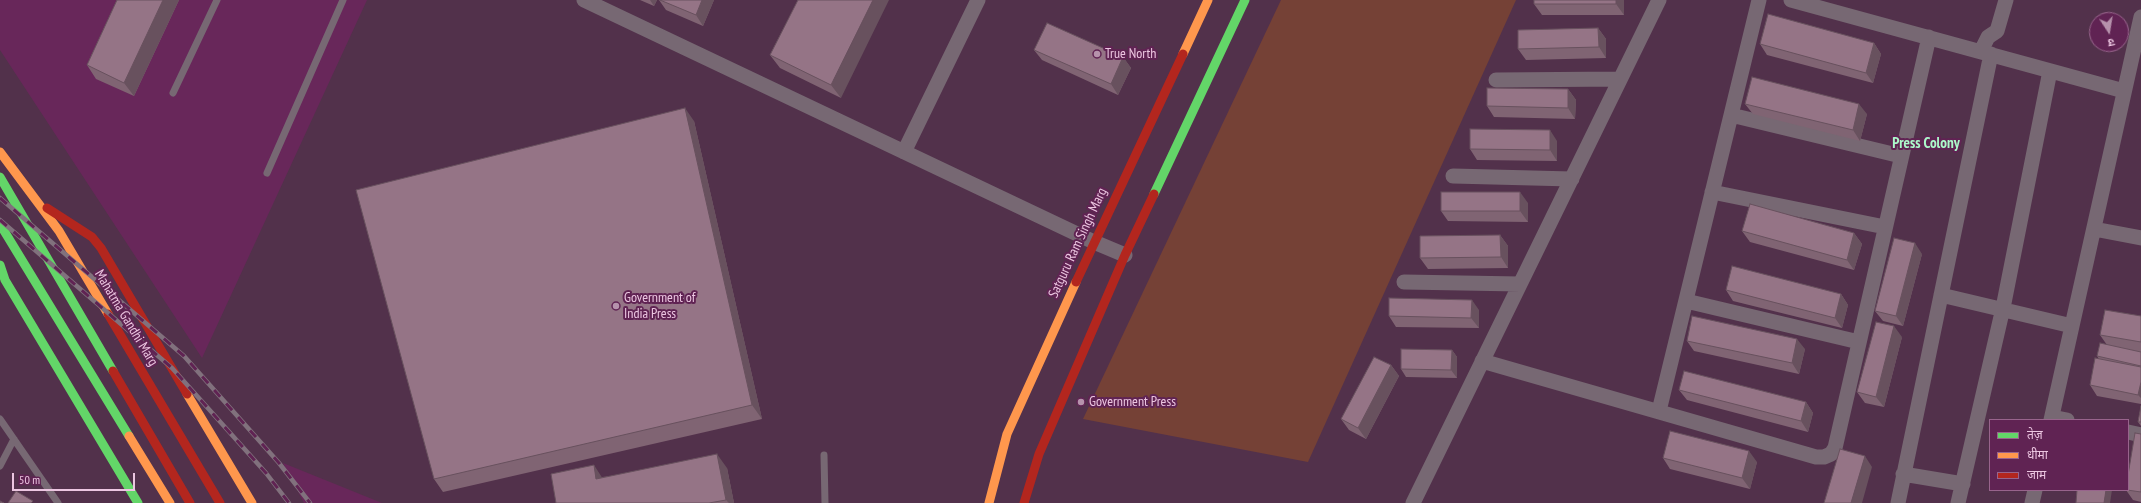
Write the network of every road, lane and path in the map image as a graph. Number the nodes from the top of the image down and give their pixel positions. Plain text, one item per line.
1 (217, 0) edge
2 (343, 0) edge
3 (584, 0) edge
4 (978, 0) edge
5 (1208, 0) edge
6 (1245, 0) edge
7 (1659, 0) edge
8 (1759, 0) edge
9 (1791, 0) edge
10 (2006, 0) edge
11 (1841, 6) edge
12 (2141, 17) edge
13 (1929, 37) junction
14 (1986, 53) junction
15 (2050, 71) junction
16 (1620, 79) junction
17 (1496, 80) dead end
18 (2124, 91) junction
19 (174, 93) dead end
20 (1731, 115) junction
21 (0, 152) edge
22 (904, 152) junction
23 (1901, 156) junction
24 (267, 173) dead end
25 (1453, 176) dead end
26 (0, 177) edge
27 (1572, 179) junction
28 (1712, 192) junction
29 (35, 200) junction
30 (0, 224) edge
31 (1885, 227) junction
32 (2094, 228) junction
33 (2141, 238) edge
34 (1094, 242) junction
35 (1125, 255) junction
36 (0, 265) edge
37 (1404, 282) dead end
38 (1520, 284) junction
39 (1941, 295) junction
40 (1686, 301) junction
41 (2003, 308) junction
42 (2072, 326) junction
43 (1859, 342) junction
44 (1482, 361) junction
45 (1659, 411) junction
46 (2051, 418) edge
47 (0, 419) edge
48 (2129, 432) edge
49 (2141, 435) edge
50 (14, 439) junction
51 (824, 455) dead end
52 (0, 466) edge
53 (1903, 474) junction
54 (1963, 484) junction
55 (2035, 491) edge
56 (58, 503) edge
57 (138, 503) edge
58 (170, 503) edge
59 (190, 503) edge
60 (220, 503) edge
61 (252, 503) edge
62 (825, 503) edge
63 (989, 503) edge
64 (1024, 503) edge
65 (1413, 503) edge
66 (1898, 503) edge
67 (1958, 503) edge
68 (2032, 503) edge

1 - 19 lane
2 - 24 lane
3 - 22 street
4 - 22 street
5 - 34 main road, Satguru Ram Singh Marg
6 - 35 main road
7 - 16 street
8 - 20 street
9 - 11 street
10 - 14 street
11 - 13 street
12 - 18 street
13 - 14 street
13 - 23 street
14 - 15 street
14 - 39 street
15 - 18 street
15 - 41 street
16 - 17 street
16 - 27 street
18 - 32 street
20 - 23 street
20 - 28 street
21 - 29 main road, Mahatma Gandhi Marg
22 - 34 street
23 - 31 street
25 - 27 street
26 - 59 main road
27 - 38 street
28 - 31 street
28 - 40 street
29 - 60 main road, Mahatma Gandhi Marg
29 - 61 main road
30 - 58 main road
31 - 43 street
32 - 33 street
32 - 42 street
34 - 35 street
34 - 63 main road, Satguru Ram Singh Marg
35 - 64 main road
36 - 57 main road
37 - 38 street
38 - 44 street
39 - 41 street
39 - 53 street
40 - 43 street
40 - 45 street
41 - 42 street
41 - 54 street
42 - 46 street
43 - 45 street
44 - 45 street
44 - 65 street
47 - 50 lane
48 - 49 street
50 - 52 lane
50 - 56 lane
51 - 62 lane
53 - 54 street
53 - 66 street
54 - 67 street
55 - 68 street

